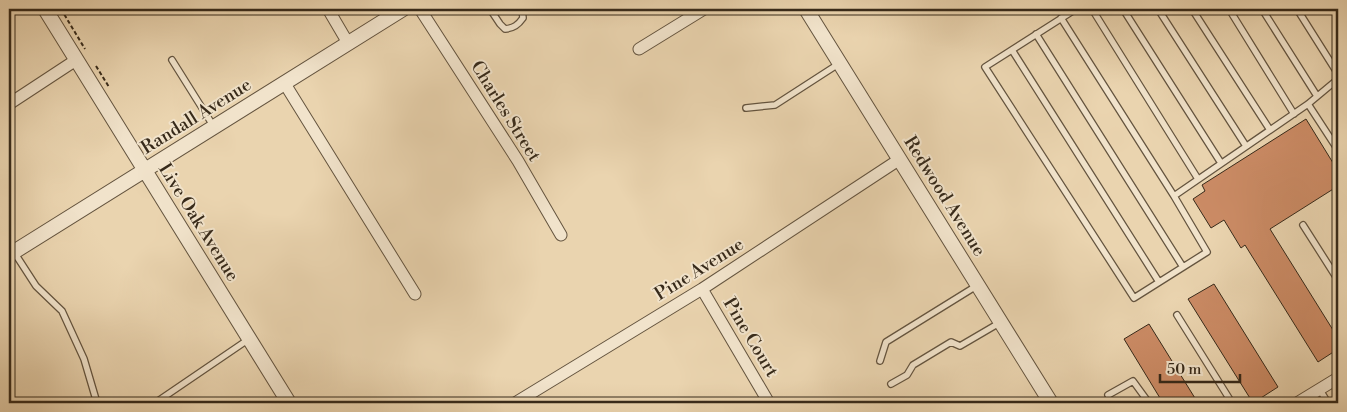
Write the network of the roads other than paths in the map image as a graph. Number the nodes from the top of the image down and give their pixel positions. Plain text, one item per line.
1 (45, 9) edge
2 (328, 9) edge
3 (403, 9) edge
4 (420, 9) edge
5 (490, 9) edge
6 (522, 9) edge
7 (704, 9) edge
8 (806, 9) edge
9 (1076, 9) edge
10 (1092, 9) edge
11 (1124, 9) edge
12 (1158, 9) edge
13 (1192, 9) edge
14 (1229, 9) edge
15 (1262, 9) edge
16 (1297, 9) edge
17 (1061, 18) junction
18 (1036, 34) junction
19 (348, 43) junction
20 (639, 49) dead end
21 (1012, 50) junction
22 (76, 60) junction
23 (172, 60) dead end
24 (840, 63) junction
25 (1338, 74) edge
26 (1338, 79) edge
27 (284, 84) junction
28 (1318, 96) junction
29 (9, 104) edge
30 (1308, 104) junction
31 (746, 108) dead end
32 (1294, 114) junction
33 (214, 127) junction
34 (1270, 130) junction
35 (1246, 146) junction
36 (1338, 150) edge
37 (900, 159) junction
38 (1221, 163) junction
39 (145, 170) junction
40 (1198, 179) junction
41 (1174, 196) junction
42 (1303, 225) dead end
43 (561, 234) dead end
44 (11, 254) edge
45 (1183, 268) junction
46 (1338, 280) edge
47 (1160, 282) junction
48 (978, 285) junction
49 (702, 289) junction
50 (415, 294) dead end
51 (1177, 315) dead end
52 (1001, 322) junction
53 (249, 338) junction
54 (880, 361) dead end
55 (1338, 378) edge
56 (891, 384) dead end
57 (1320, 390) junction
58 (1108, 395) dead end
59 (97, 403) edge
60 (154, 403) edge
61 (289, 403) edge
62 (515, 403) edge
63 (769, 403) edge
64 (1051, 403) edge
65 (1149, 403) edge
66 (1232, 403) edge
67 (1297, 403) edge
68 (1328, 403) edge

1 - 22 street, Live Oak Avenue
2 - 19 street
3 - 19 street, Randall Avenue
4 - 43 street, Charles Street
5 - 6 lane
7 - 20 street
8 - 24 street, Redwood Avenue
9 - 17 lane
10 - 40 lane
11 - 38 lane
12 - 35 lane
13 - 34 lane
14 - 32 lane
15 - 28 lane
16 - 25 lane
17 - 18 lane
17 - 41 lane
18 - 21 lane
18 - 45 lane
19 - 27 street, Randall Avenue
21 - 47 lane
21 - 47 lane
22 - 29 street
22 - 39 street, Live Oak Avenue
23 - 33 lane
24 - 31 lane
24 - 37 street, Redwood Avenue
26 - 28 lane
27 - 33 street, Randall Avenue
27 - 50 street
28 - 30 lane
30 - 32 lane
30 - 36 lane
32 - 34 lane
33 - 39 street, Randall Avenue
34 - 35 lane
35 - 38 lane
37 - 48 street, Redwood Avenue
37 - 49 street, Pine Avenue
38 - 40 lane
39 - 44 street, Randall Avenue
39 - 53 street, Live Oak Avenue
40 - 41 lane
41 - 45 lane
42 - 46 lane
44 - 59 lane
45 - 47 lane
48 - 52 street, Redwood Avenue
48 - 54 lane
49 - 62 street, Pine Avenue
49 - 63 street, Pine Court
51 - 66 lane
52 - 56 lane
52 - 64 street, Redwood Avenue
53 - 60 lane
53 - 61 street, Live Oak Avenue
55 - 57 street
57 - 67 street
57 - 68 lane
58 - 65 lane

